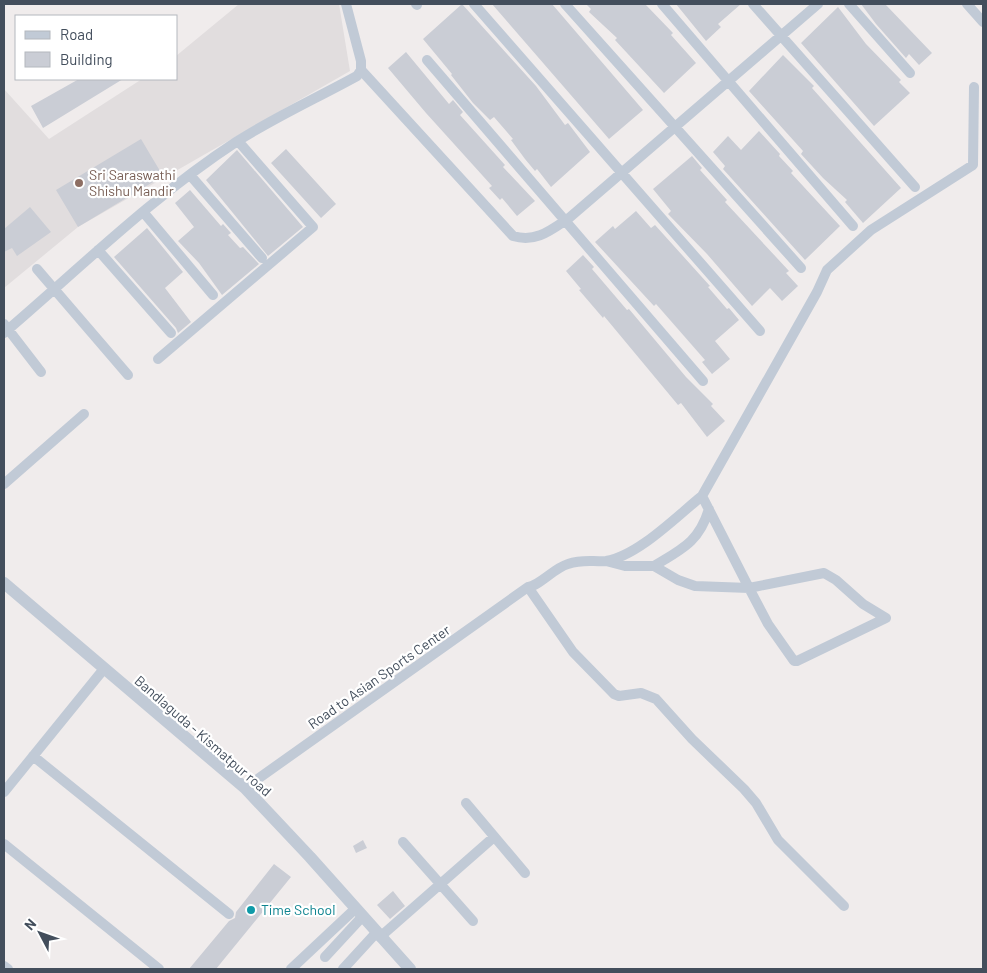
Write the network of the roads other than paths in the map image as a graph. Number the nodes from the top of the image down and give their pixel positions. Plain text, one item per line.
1 (346, 4) edge
2 (474, 4) edge
3 (565, 4) edge
4 (662, 4) edge
5 (754, 4) edge
6 (818, 4) edge
7 (849, 4) edge
8 (967, 4) edge
9 (983, 22) edge
10 (781, 35) junction
11 (427, 60) dead end
12 (361, 70) junction
13 (910, 73) dead end
14 (728, 80) junction
15 (974, 87) dead end
16 (674, 126) junction
17 (238, 141) junction
18 (621, 172) junction
19 (190, 175) junction
20 (915, 187) dead end
21 (144, 213) junction
22 (565, 221) junction
23 (853, 226) dead end
24 (98, 250) junction
25 (262, 258) dead end
26 (801, 268) dead end
27 (37, 269) dead end
28 (54, 291) junction
29 (213, 295) dead end
30 (5, 329) edge
31 (760, 331) dead end
32 (171, 333) dead end
33 (158, 359) dead end
34 (41, 372) dead end
35 (128, 375) dead end
36 (704, 381) dead end
37 (84, 414) dead end
38 (4, 484) edge
39 (702, 496) junction
40 (709, 509) junction
41 (606, 561) junction
42 (654, 566) junction
43 (4, 583) edge
44 (528, 587) junction
45 (749, 588) junction
46 (103, 670) junction
47 (33, 756) junction
48 (245, 788) junction
49 (4, 792) edge
50 (466, 802) dead end
51 (494, 837) junction
52 (403, 842) dead end
53 (4, 844) edge
54 (525, 872) dead end
55 (440, 884) junction
56 (844, 906) dead end
57 (359, 913) junction
58 (229, 914) dead end
59 (473, 921) dead end
60 (378, 935) junction
61 (325, 958) dead end
62 (4, 966) edge
63 (8, 969) edge
64 (159, 969) edge
65 (291, 969) edge
66 (343, 969) edge
67 (410, 969) edge

1 - 12 street
2 - 18 street
3 - 16 street
4 - 14 street
5 - 10 street
6 - 10 street
7 - 13 street
8 - 9 street
10 - 14 street
10 - 20 street
11 - 22 street
12 - 17 street
12 - 22 street
14 - 16 street
14 - 23 street
15 - 39 street
16 - 18 street
16 - 26 street
17 - 19 street
17 - 33 street
18 - 22 street
18 - 31 street
19 - 21 street
19 - 25 street
21 - 24 street
21 - 29 street
22 - 36 street
24 - 28 street
24 - 32 street
27 - 28 street
28 - 30 street
28 - 35 street
30 - 34 street
37 - 38 street
39 - 40 street
39 - 41 street
40 - 42 street
40 - 45 street
41 - 42 street
41 - 44 street, Road to Asian Sports Center
42 - 45 street
43 - 46 street, Bandlaguda - Kismatpur road
44 - 48 street, Road to Asian Sports Center
44 - 56 street
45 - 45 street
46 - 47 street
46 - 48 street, Bandlaguda - Kismatpur road
47 - 49 street
47 - 58 street
48 - 57 street, Bandlaguda - Kismatpur road
50 - 51 street
51 - 54 street
51 - 55 street
52 - 55 street
53 - 64 street
55 - 59 street
55 - 60 street
57 - 60 street, Bandlaguda - Kismatpur road
57 - 61 street
57 - 65 street
60 - 66 street
60 - 67 street, Bandlaguda - Kismatpur road
62 - 63 street

